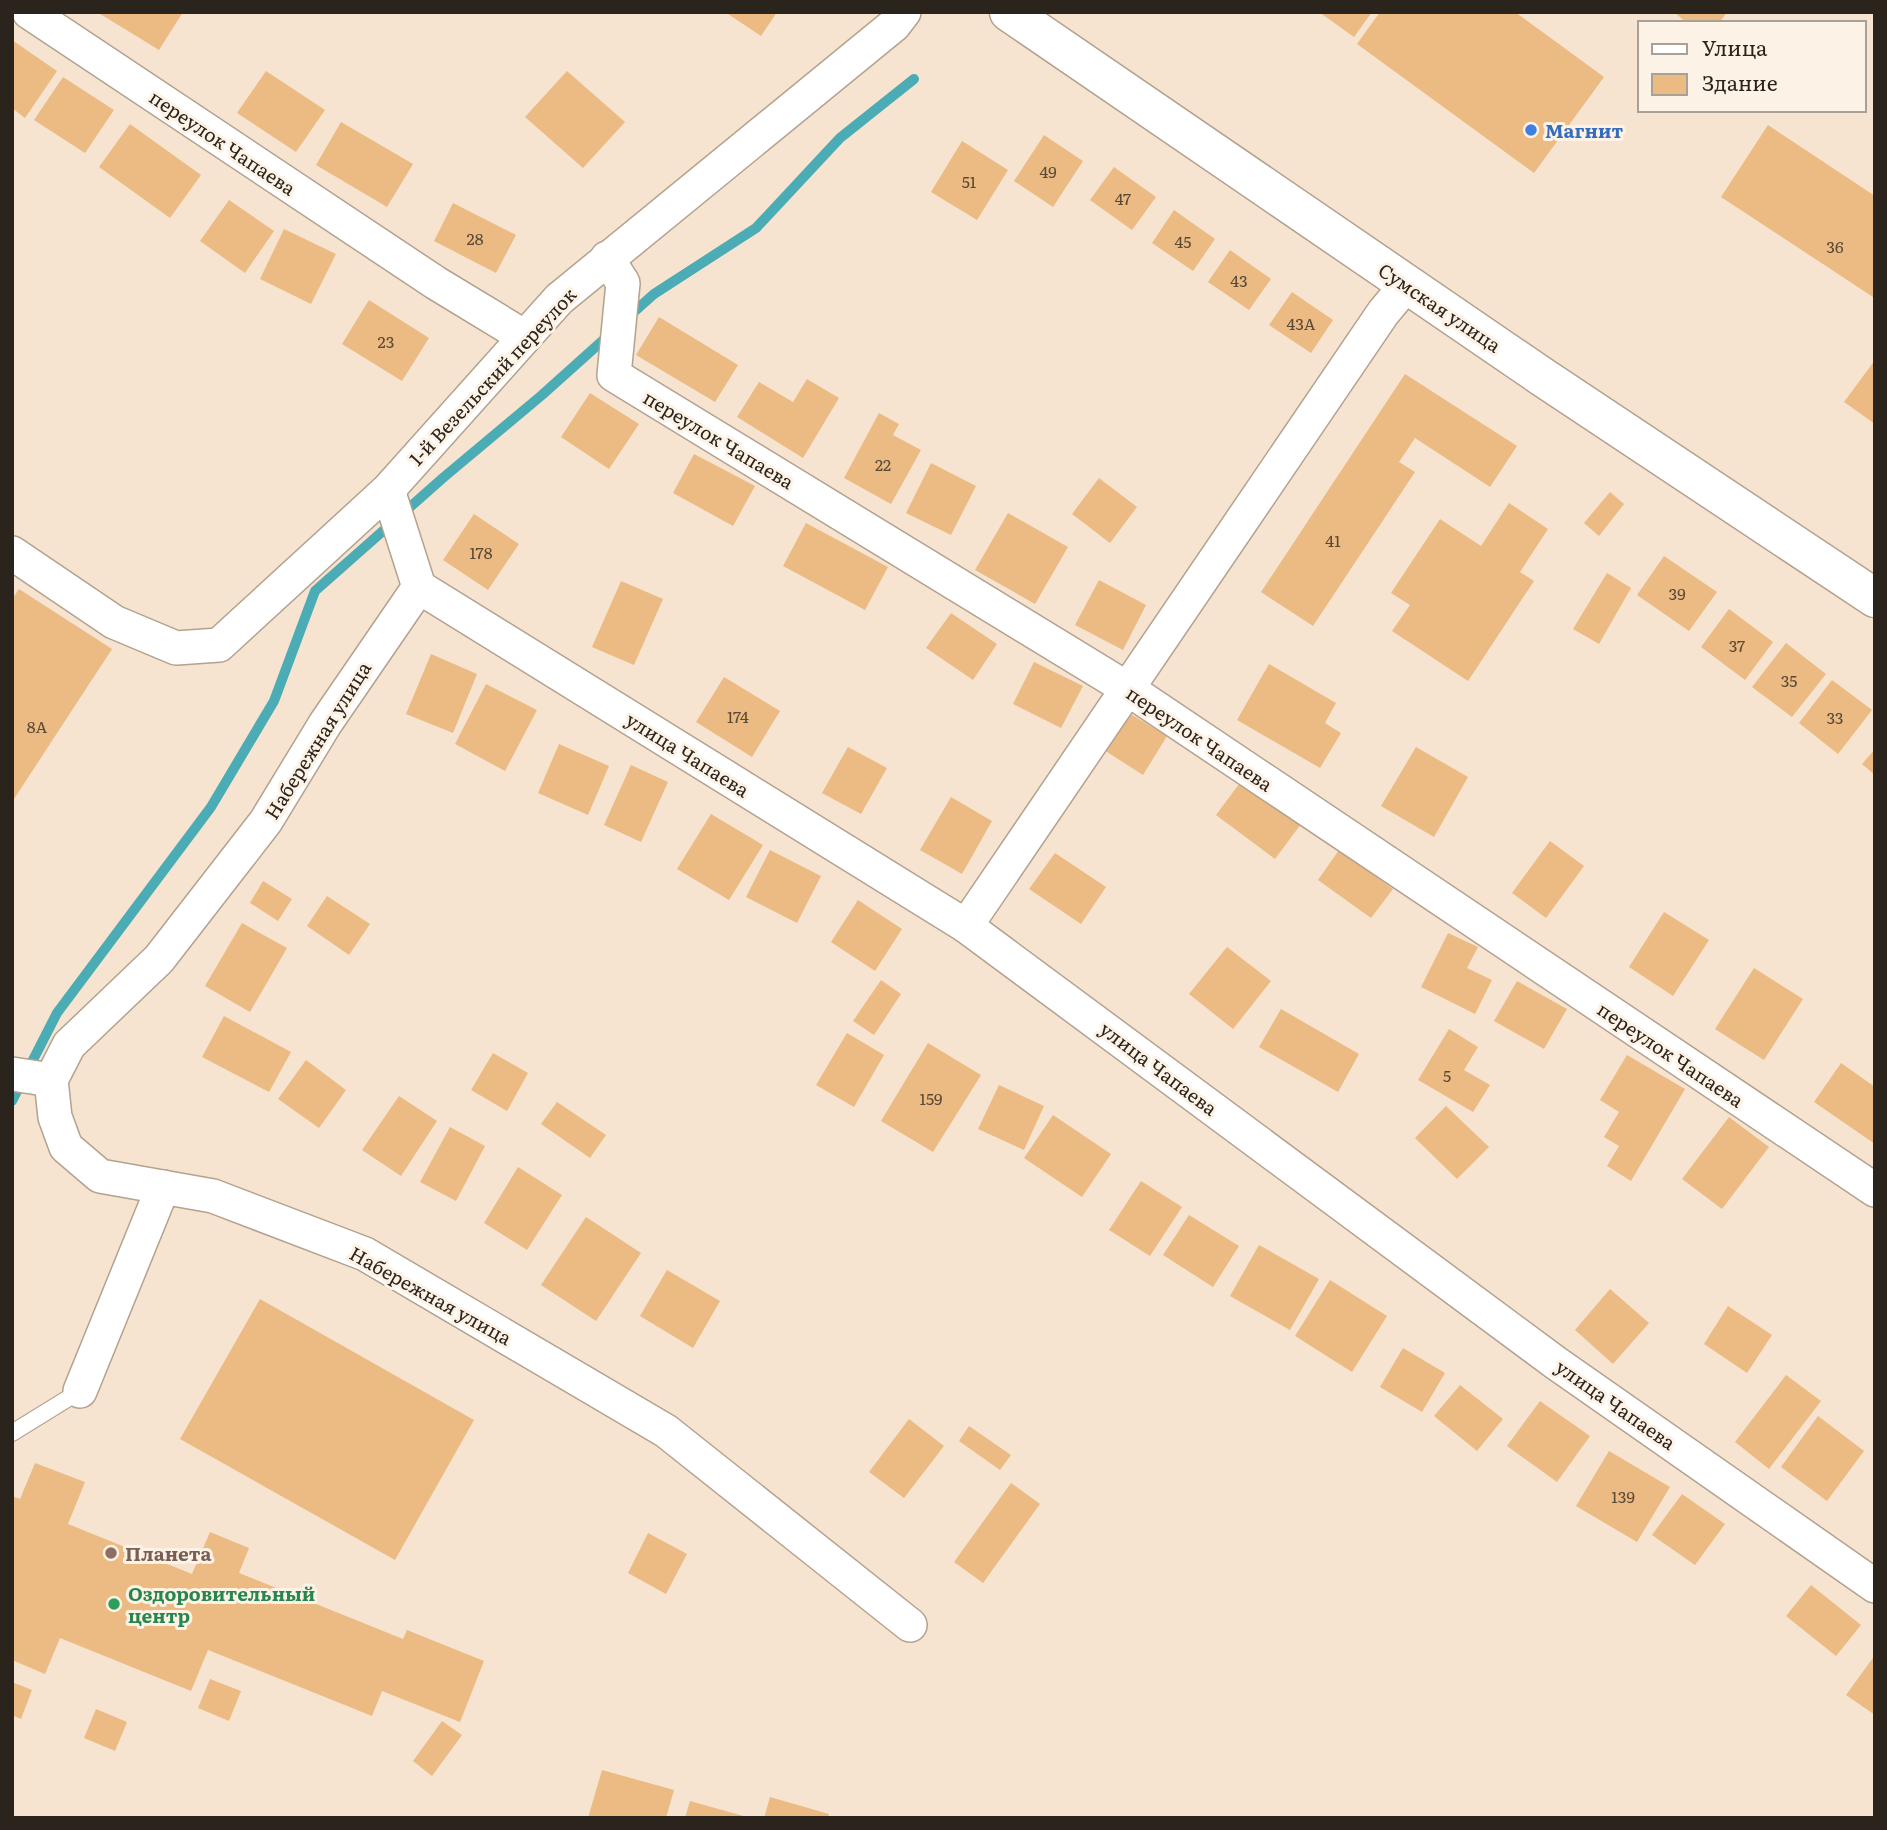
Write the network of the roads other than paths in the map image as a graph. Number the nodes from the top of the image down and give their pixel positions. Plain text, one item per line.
1 (29, 12) edge
2 (904, 12) edge
3 (1009, 12) edge
4 (607, 258) junction
5 (1406, 284) junction
6 (525, 337) junction
7 (387, 491) junction
8 (12, 553) edge
9 (419, 587) junction
10 (1875, 598) edge
11 (1128, 689) junction
12 (966, 926) junction
13 (12, 1074) edge
14 (51, 1080) junction
15 (163, 1187) junction
16 (1875, 1190) edge
17 (80, 1391) joint
18 (12, 1433) edge
19 (1875, 1586) edge
20 (910, 1625) dead end

1 - 6 street, переулок Чапаева
2 - 4 street, 1-й Везельский переулок
3 - 5 main road, Сумская улица
4 - 6 street, 1-й Везельский переулок
4 - 11 street, переулок Чапаева
5 - 10 main road, Сумская улица
5 - 11 street
6 - 7 street, 1-й Везельский переулок
7 - 8 street, 1-й Везельский переулок
7 - 9 street
9 - 12 street, улица Чапаева
9 - 14 street, Набережная улица
11 - 12 street
11 - 16 street, переулок Чапаева
12 - 19 street, улица Чапаева
13 - 14 street
14 - 15 street, Набережная улица
15 - 17 street
15 - 20 street, Набережная улица
17 - 18 lane

